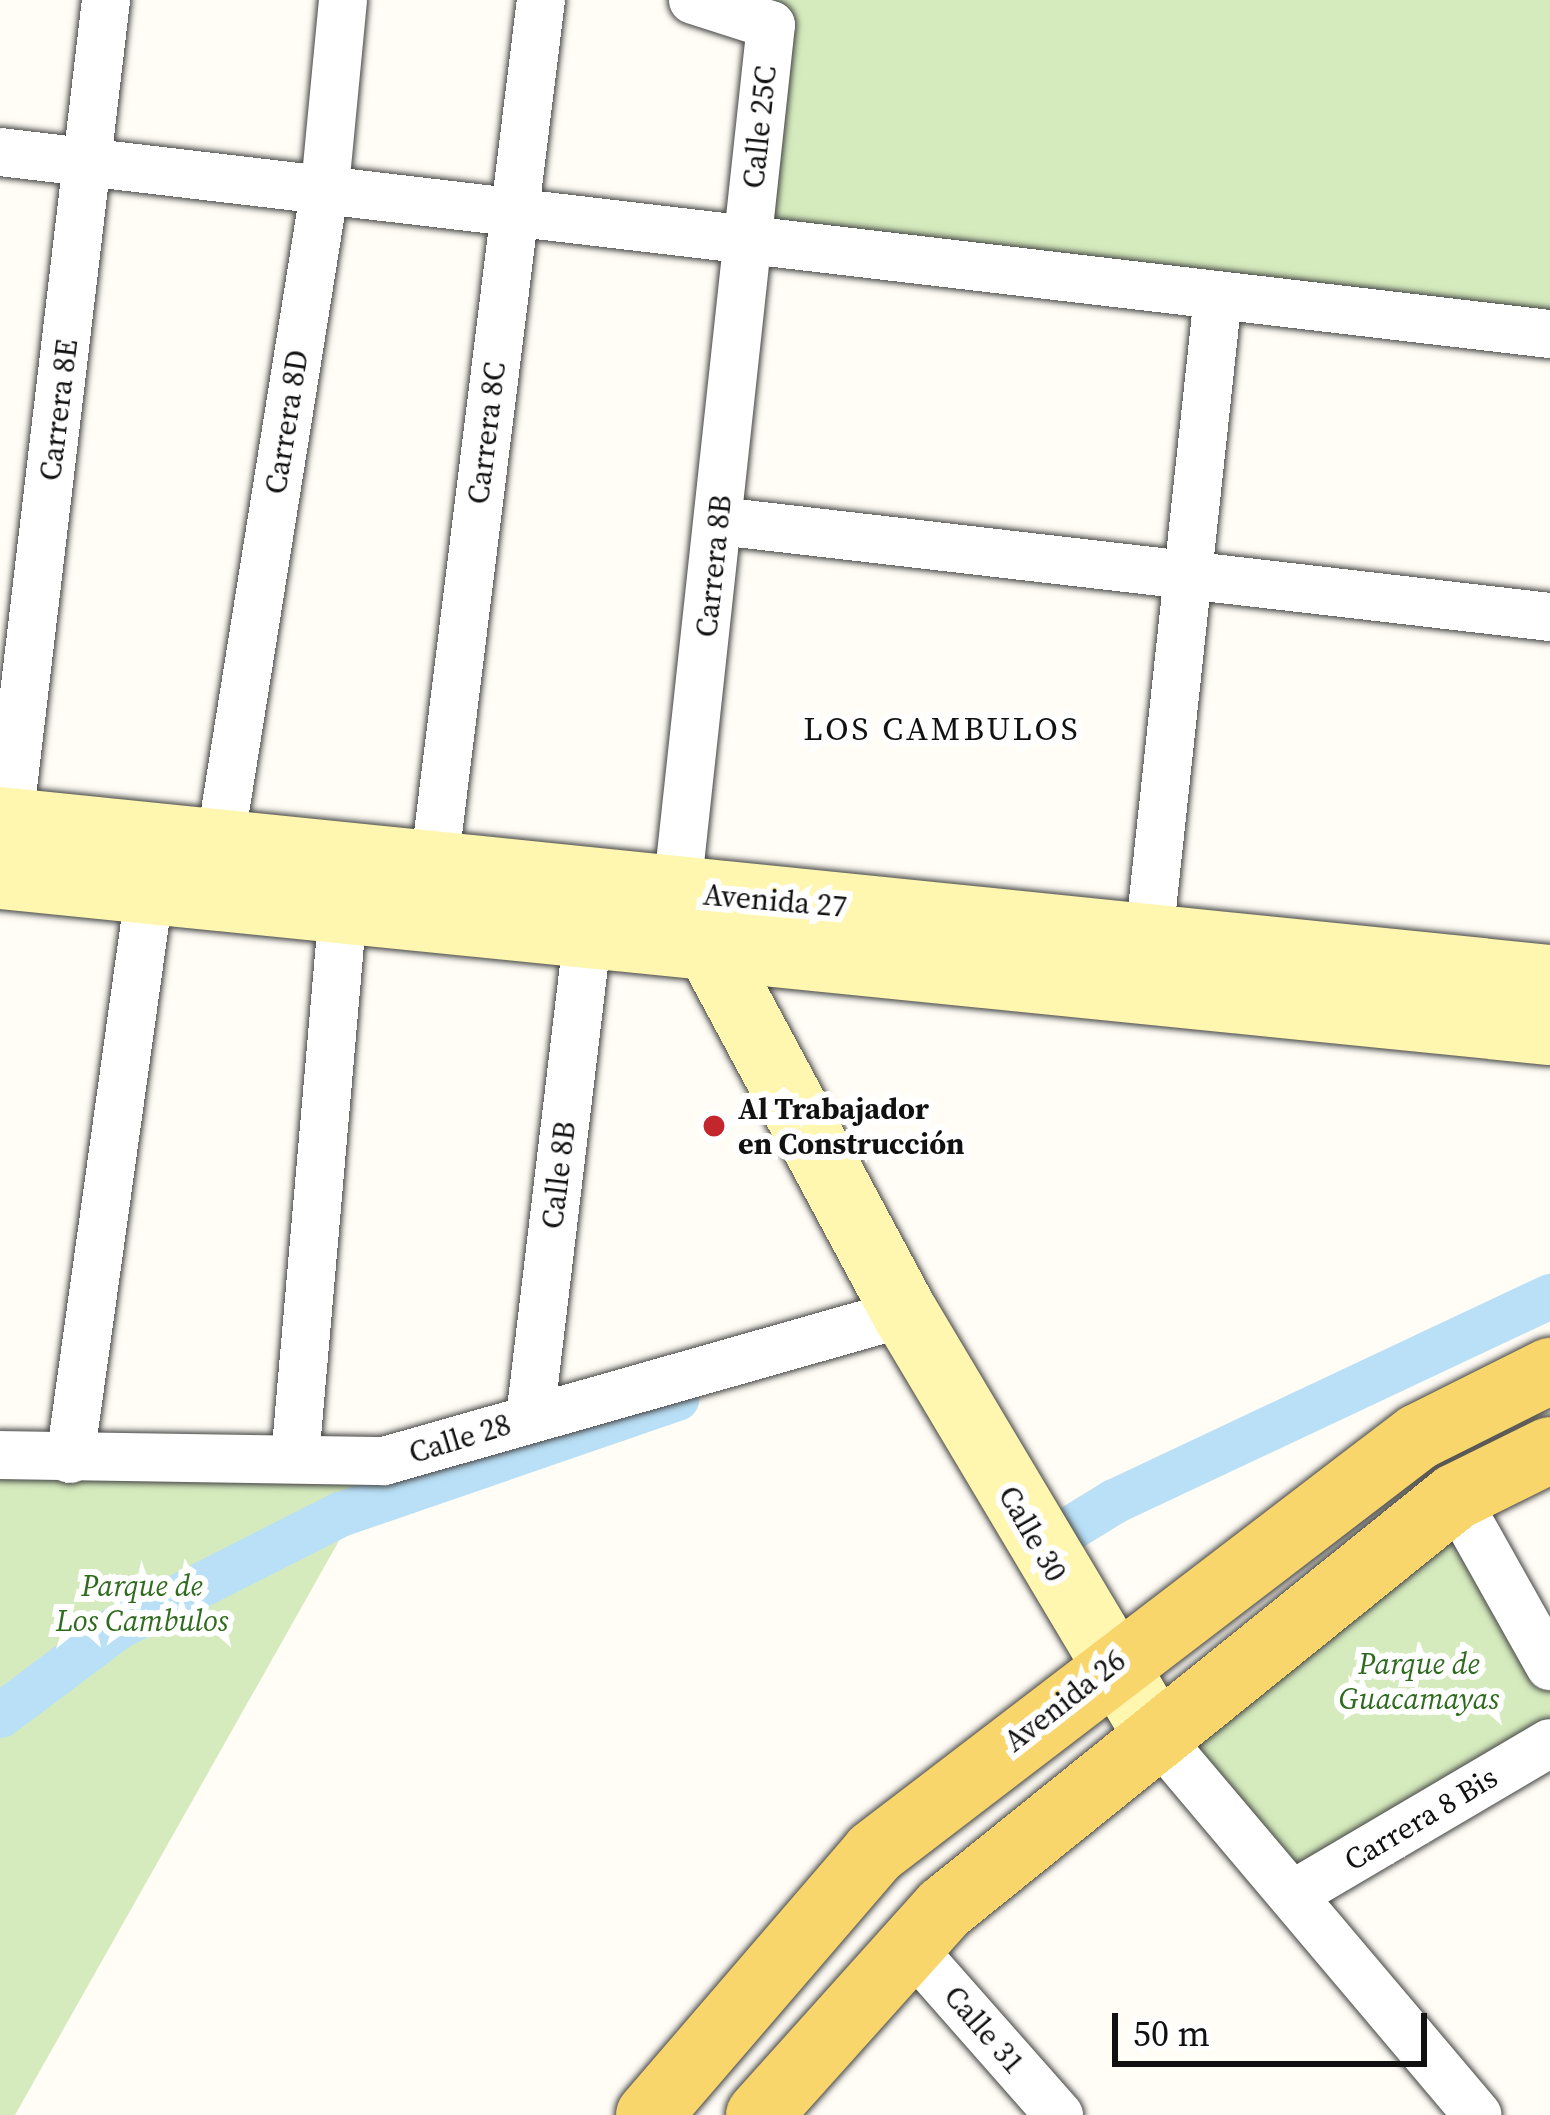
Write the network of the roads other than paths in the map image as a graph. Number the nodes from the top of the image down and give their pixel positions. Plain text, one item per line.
1 (106, 0) edge
2 (343, 0) edge
3 (541, 0) edge
4 (693, 0) edge
5 (0, 152) edge
6 (88, 163) junction
7 (325, 187) junction
8 (515, 209) junction
9 (748, 240) junction
10 (1218, 296) junction
11 (1550, 334) edge
12 (719, 521) junction
13 (1187, 575) junction
14 (1550, 617) edge
15 (3, 839) edge
16 (220, 843) junction
17 (434, 866) junction
18 (149, 894) junction
19 (343, 909) junction
20 (693, 918) junction
21 (588, 932) junction
22 (1149, 937) junction
23 (1550, 978) edge
24 (1550, 1032) edge
25 (905, 1313) junction
26 (1550, 1371) edge
27 (530, 1418) junction
28 (1550, 1450) edge
29 (0, 1455) edge
30 (70, 1459) junction
31 (295, 1459) junction
32 (1455, 1498) junction
33 (1108, 1666) junction
34 (1550, 1666) edge
35 (1158, 1737) junction
36 (1550, 1743) edge
37 (1292, 1895) junction
38 (909, 1945) junction
39 (650, 2115) edge
40 (759, 2115) edge
41 (1058, 2115) edge
42 (1477, 2115) edge

1 - 6 street, Carrera 8E
2 - 7 street, Carrera 8D
3 - 8 street, Carrera 8C
4 - 9 street, Calle 25C
5 - 6 street
6 - 7 street
6 - 15 street, Carrera 8E
7 - 8 street
7 - 16 street, Carrera 8D
8 - 9 street
8 - 17 street, Carrera 8C
9 - 10 street
9 - 12 street, Carrera 8B
10 - 11 street
10 - 13 street
12 - 13 street
12 - 20 street, Carrera 8B
13 - 14 street
13 - 22 street
15 - 16 main road, Avenida 27
15 - 18 main road, Avenida 27
16 - 17 main road, Avenida 27
17 - 20 main road, Avenida 27
18 - 19 main road, Avenida 27
18 - 30 street
19 - 21 main road, Avenida 27
19 - 31 street
20 - 21 main road, Avenida 27
20 - 22 main road, Avenida 27
20 - 24 main road, Avenida 27
20 - 25 main road, Calle 30
21 - 27 street, Calle 8B
22 - 23 main road, Avenida 27
25 - 27 street, Calle 28
25 - 33 main road, Calle 30
26 - 33 main road, Avenida 26
27 - 31 street, Calle 28
28 - 32 main road
29 - 30 street, Calle 28
30 - 31 street, Calle 28
32 - 34 street
32 - 35 main road
33 - 35 main road, Calle 30
33 - 39 main road, Avenida 26
35 - 37 street, Calle 30
35 - 38 main road
36 - 37 street, Carrera 8 Bis
37 - 42 street, Calle 30
38 - 40 main road
38 - 41 street, Calle 31

